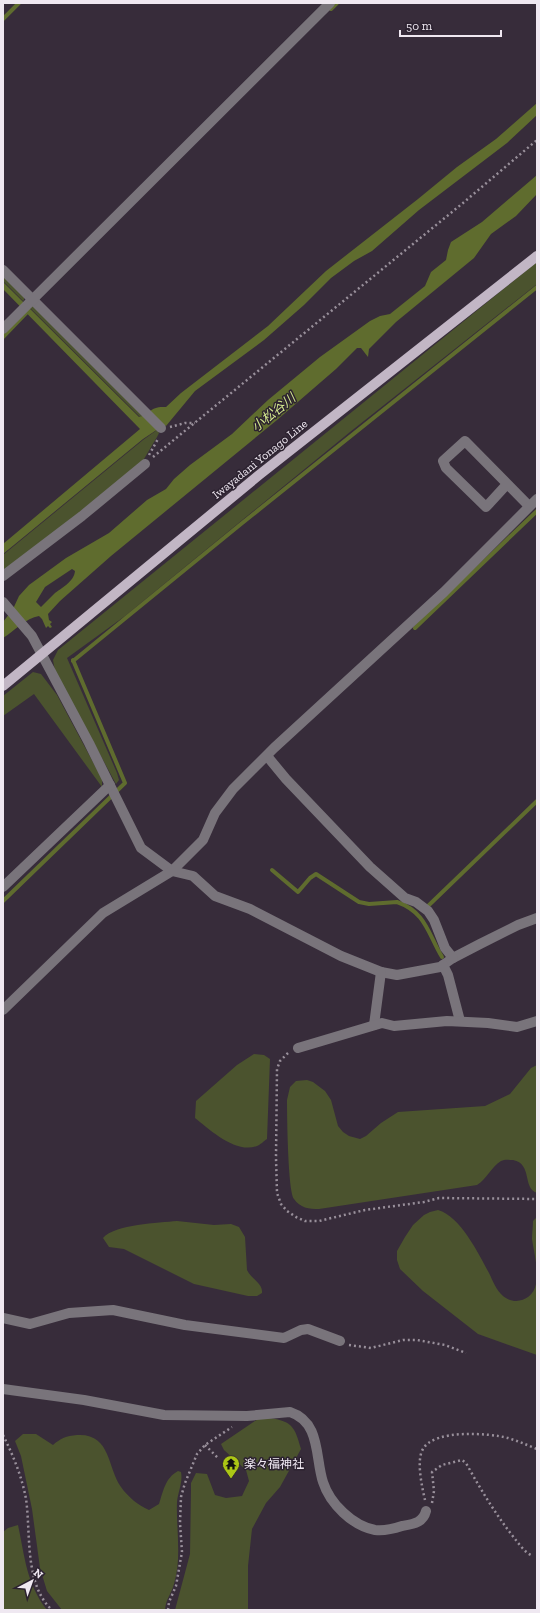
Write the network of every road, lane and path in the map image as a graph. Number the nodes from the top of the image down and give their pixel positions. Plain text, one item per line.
1 (330, 3) edge
2 (537, 140) edge
3 (537, 256) edge
4 (3, 270) edge
5 (32, 300) junction
6 (3, 329) edge
7 (195, 423) junction
8 (162, 428) junction
9 (145, 464) junction
10 (507, 484) junction
11 (537, 499) edge
12 (529, 506) junction
13 (3, 576) edge
14 (3, 602) edge
15 (41, 654) junction
16 (3, 686) edge
17 (267, 756) junction
18 (110, 787) junction
19 (172, 870) junction
20 (3, 887) edge
21 (537, 918) edge
22 (453, 958) junction
23 (443, 965) junction
24 (381, 972) junction
25 (3, 1010) edge
26 (460, 1021) junction
27 (537, 1021) edge
28 (374, 1025) junction
29 (523, 1026) junction
30 (537, 1026) edge
31 (298, 1048) joint
32 (537, 1199) edge
33 (3, 1318) edge
34 (341, 1342) joint
35 (466, 1353) dead end
36 (3, 1388) edge
37 (242, 1416) junction
38 (3, 1435) edge
39 (205, 1445) junction
40 (537, 1448) edge
41 (219, 1459) dead end
42 (426, 1511) junction
43 (533, 1556) dead end
44 (52, 1610) edge
45 (168, 1610) edge

1 - 5 street
2 - 7 path
3 - 15 main road, Iwayadani Yonago Line
4 - 5 street
5 - 6 street
5 - 8 street
7 - 8 path
7 - 9 path
8 - 9 path
9 - 13 street
10 - 10 street
10 - 12 street
11 - 12 street
12 - 17 street
14 - 15 street
15 - 16 main road, Iwayadani Yonago Line
15 - 18 street
17 - 19 street
17 - 22 street
18 - 19 street
18 - 20 street
19 - 24 street
19 - 25 street
21 - 22 street
22 - 23 street
23 - 24 street
23 - 26 street
24 - 28 street
26 - 28 street
26 - 29 street
27 - 29 street
28 - 31 street
29 - 30 street
31 - 32 path
33 - 34 street
34 - 35 path
36 - 37 street
37 - 39 path
37 - 42 street
38 - 44 path
39 - 41 path
39 - 45 path
40 - 42 path
42 - 43 path

